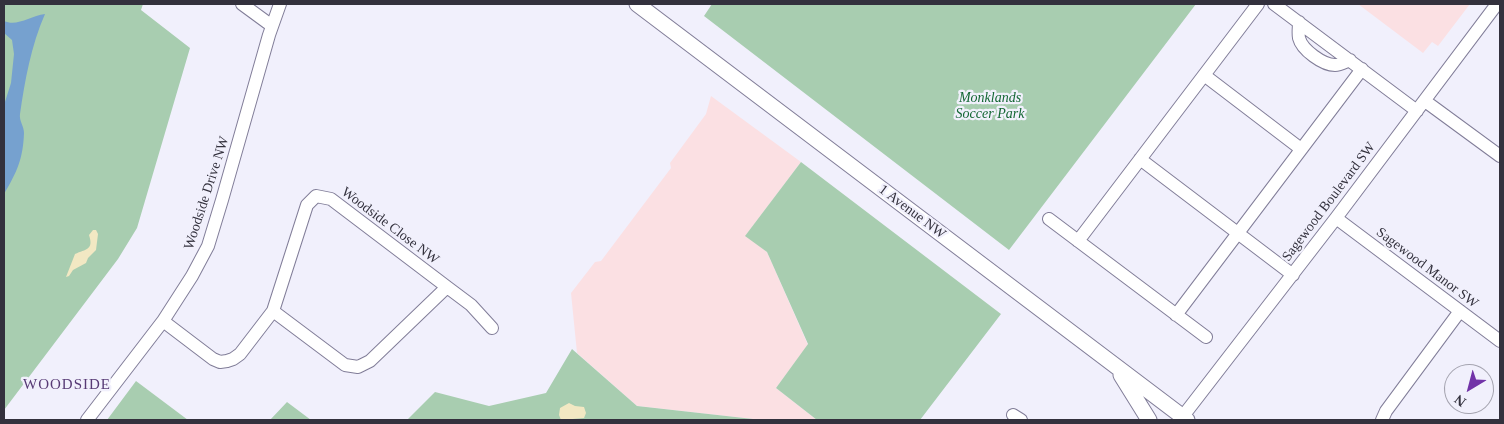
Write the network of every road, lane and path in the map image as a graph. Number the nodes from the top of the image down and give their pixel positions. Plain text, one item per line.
1 (242, 4) edge
2 (280, 4) edge
3 (637, 4) edge
4 (1258, 4) edge
5 (1274, 4) edge
6 (1497, 4) edge
7 (272, 26) junction
8 (1362, 69) junction
9 (1204, 75) junction
10 (1421, 106) junction
11 (1301, 149) junction
12 (1500, 156) edge
13 (1140, 159) junction
14 (1336, 218) junction
15 (1049, 219) dead end
16 (1238, 233) junction
17 (1078, 241) junction
18 (1293, 275) junction
19 (447, 287) junction
20 (272, 311) junction
21 (1460, 311) junction
22 (1176, 315) junction
23 (163, 321) junction
24 (492, 328) dead end
25 (1206, 337) dead end
26 (1500, 341) edge
27 (1115, 365) junction
28 (1183, 419) edge
29 (87, 420) edge
30 (1149, 420) edge
31 (1382, 420) edge

1 - 7 street
2 - 7 street, Woodside Drive NW
3 - 27 street, 1 Avenue NW
4 - 9 street
5 - 8 street
6 - 10 street, Sagewood Boulevard SW
7 - 23 street, Woodside Drive NW
8 - 10 street
8 - 11 street
9 - 11 street
9 - 13 street
10 - 12 street
10 - 14 street, Sagewood Boulevard SW
11 - 16 street
13 - 16 street
13 - 17 street
14 - 18 street, Sagewood Boulevard SW
14 - 21 street, Sagewood Manor SW
15 - 17 street
16 - 18 street
16 - 22 street
17 - 22 street
18 - 28 street, Sagewood Boulevard SW
19 - 20 street
19 - 20 street, Woodside Close NW
19 - 24 street, Woodside Close NW
20 - 23 street, Woodside Close NW
21 - 26 street, Sagewood Manor SW
21 - 31 street
22 - 25 street
23 - 29 street, Woodside Drive NW
27 - 28 street, 1 Avenue NW
27 - 30 street

